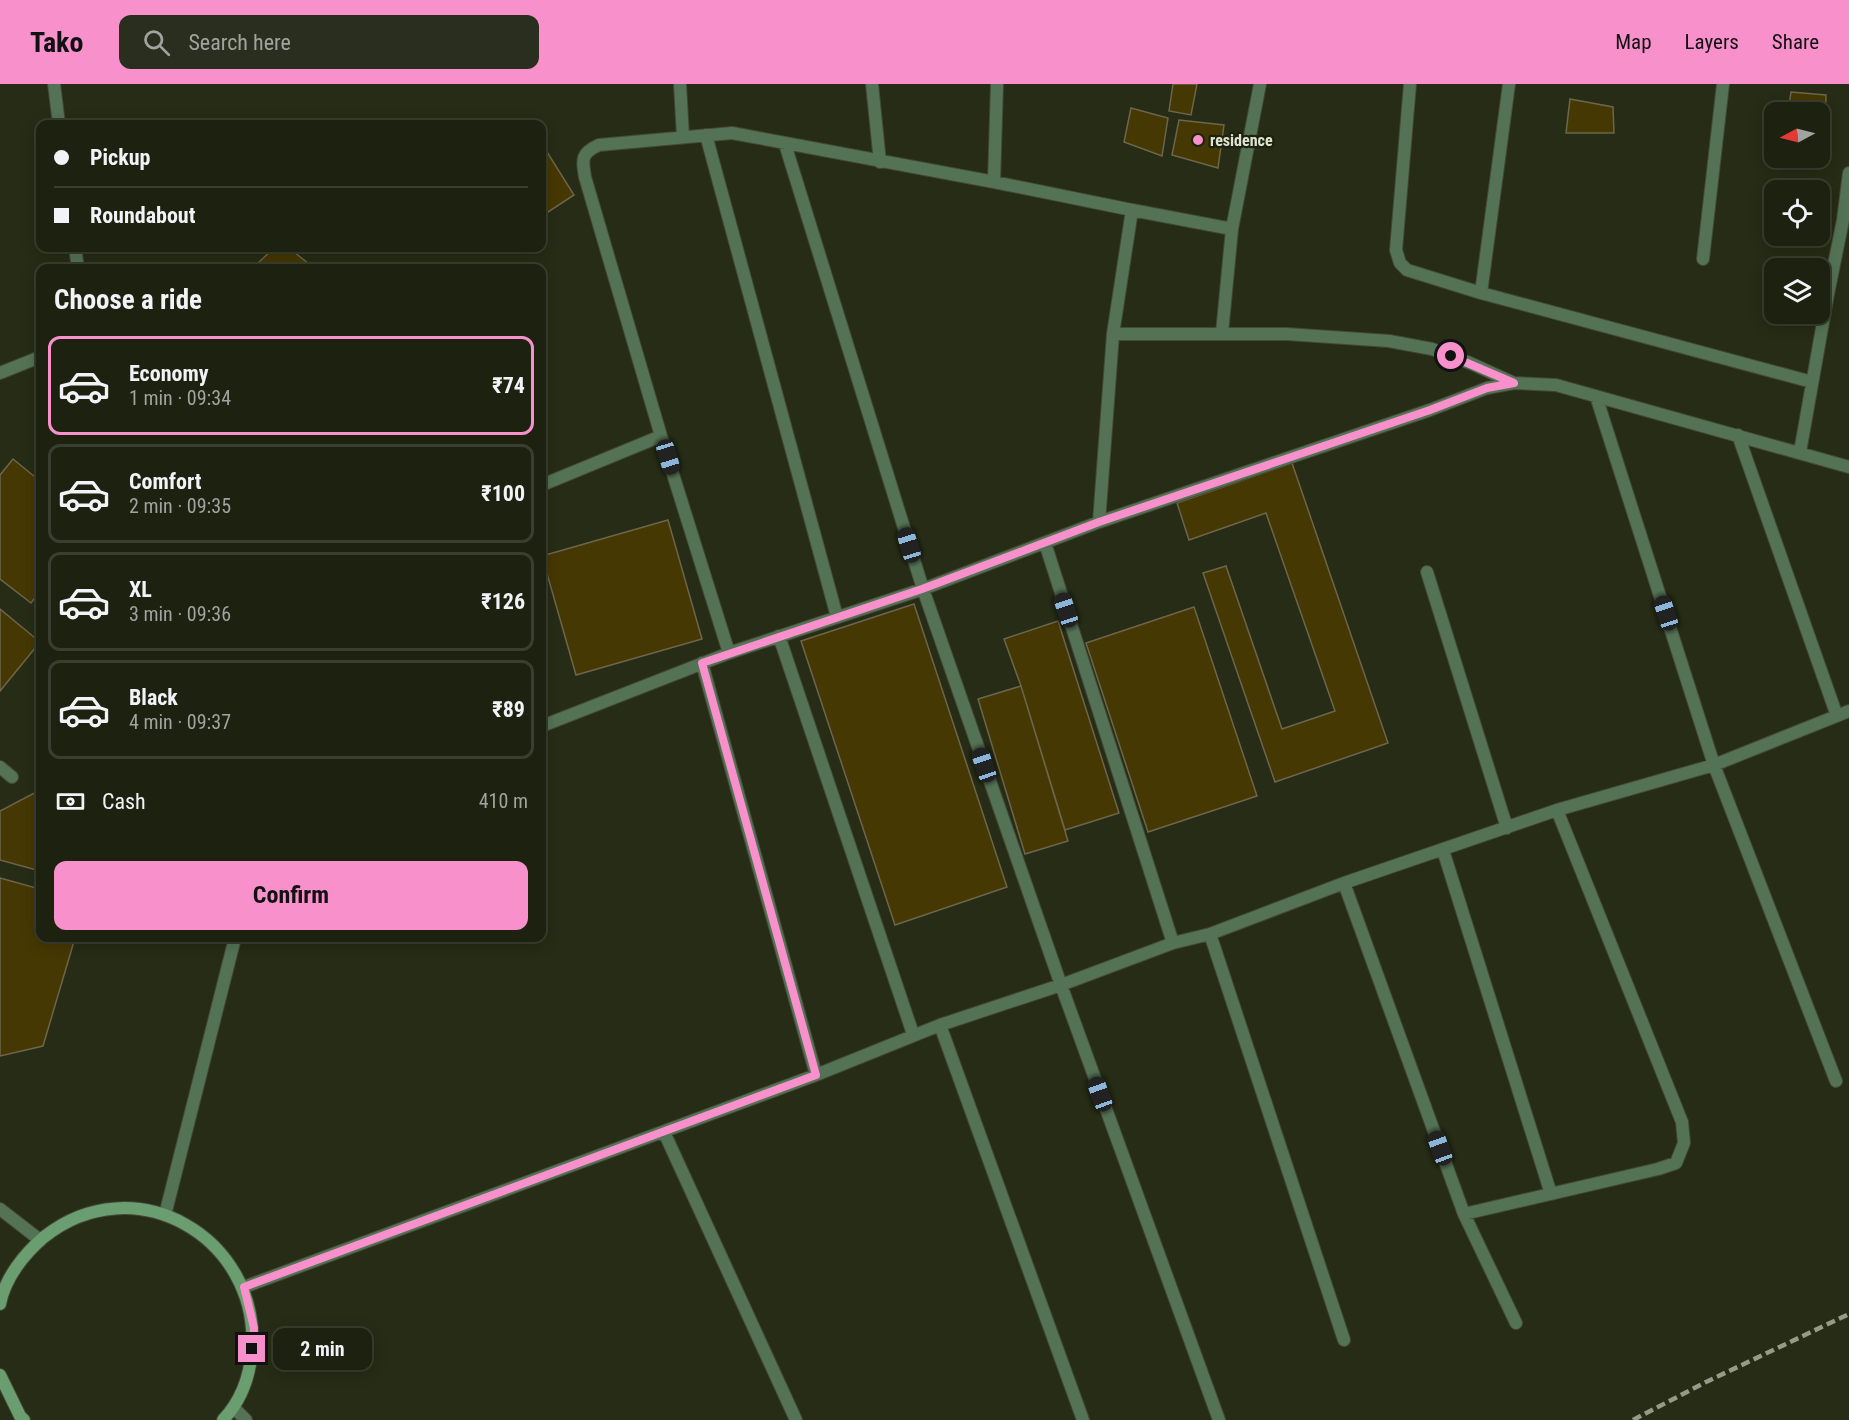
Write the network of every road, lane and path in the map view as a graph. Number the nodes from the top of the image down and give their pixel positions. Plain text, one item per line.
1 (54, 84) edge
2 (680, 84) edge
3 (872, 84) edge
4 (997, 84) edge
5 (1260, 84) edge
6 (1410, 84) edge
7 (1509, 84) edge
8 (1723, 84) edge
9 (58, 120) edge
10 (706, 135) junction
11 (683, 137) junction
12 (785, 144) junction
13 (880, 162) junction
14 (1849, 173) edge
15 (994, 182) junction
16 (1132, 210) junction
17 (1233, 229) junction
18 (1703, 259) dead end
19 (1481, 293) junction
20 (1222, 333) junction
21 (1113, 334) junction
22 (36, 359) edge
23 (0, 373) edge
24 (1812, 382) junction
25 (1514, 383) junction
26 (1596, 396) junction
27 (661, 435) junction
28 (1738, 435) junction
29 (1800, 452) junction
30 (1849, 467) edge
31 (546, 483) edge
32 (1099, 522) junction
33 (1045, 543) junction
34 (1427, 572) dead end
35 (922, 589) junction
36 (837, 617) junction
37 (779, 636) junction
38 (729, 652) junction
39 (702, 663) junction
40 (1843, 714) edge
41 (546, 724) edge
42 (1714, 765) junction
43 (0, 767) edge
44 (12, 777) dead end
45 (1557, 810) junction
46 (1507, 828) junction
47 (1443, 850) junction
48 (1344, 883) junction
49 (1210, 934) junction
50 (234, 942) edge
51 (1173, 944) junction
52 (1061, 985) junction
53 (940, 1025) junction
54 (913, 1034) junction
55 (816, 1075) junction
56 (1836, 1081) dead end
57 (664, 1132) junction
58 (1551, 1194) junction
59 (0, 1209) edge
60 (1464, 1214) junction
61 (165, 1215) junction
62 (40, 1240) junction
63 (244, 1287) junction
64 (0, 1304) edge
65 (1516, 1323) dead end
66 (1344, 1340) dead end
67 (0, 1378) edge
68 (234, 1408) junction
69 (24, 1420) edge
70 (224, 1420) edge
71 (246, 1420) edge
72 (796, 1420) edge
73 (1083, 1420) edge
74 (1219, 1420) edge

1 - 9 street
2 - 11 street
3 - 13 street
4 - 15 street
5 - 17 street
6 - 19 street
7 - 19 street
8 - 18 street
10 - 11 street
10 - 12 street
10 - 36 street
11 - 27 street
12 - 13 street
12 - 35 street
13 - 15 street
14 - 24 street
15 - 16 street
16 - 17 street
16 - 21 street
17 - 20 street
19 - 24 street
20 - 21 street
20 - 25 street
21 - 32 street
22 - 23 street
24 - 29 street
25 - 26 street
25 - 32 street
26 - 28 street
26 - 42 street
27 - 31 street
27 - 38 street
28 - 29 street
28 - 40 street
29 - 30 street
32 - 33 street
33 - 35 street
33 - 51 street
34 - 46 street
35 - 36 street
35 - 52 street
36 - 37 street
37 - 38 street
37 - 54 street
38 - 39 street
39 - 41 street
39 - 55 street
40 - 42 street
42 - 45 street
42 - 56 street
43 - 44 street
45 - 46 street
45 - 58 street
46 - 47 street
47 - 48 street
47 - 58 street
48 - 49 street
48 - 60 street
49 - 51 street
49 - 66 street
50 - 61 street
51 - 52 street
52 - 53 street
52 - 74 street
53 - 54 street
53 - 73 street
54 - 55 street
55 - 57 street
57 - 63 street
57 - 72 street
58 - 60 street
59 - 62 street
60 - 65 street
61 - 62 street
61 - 63 street
62 - 64 street
63 - 68 street
67 - 69 street
68 - 70 street
68 - 71 street

